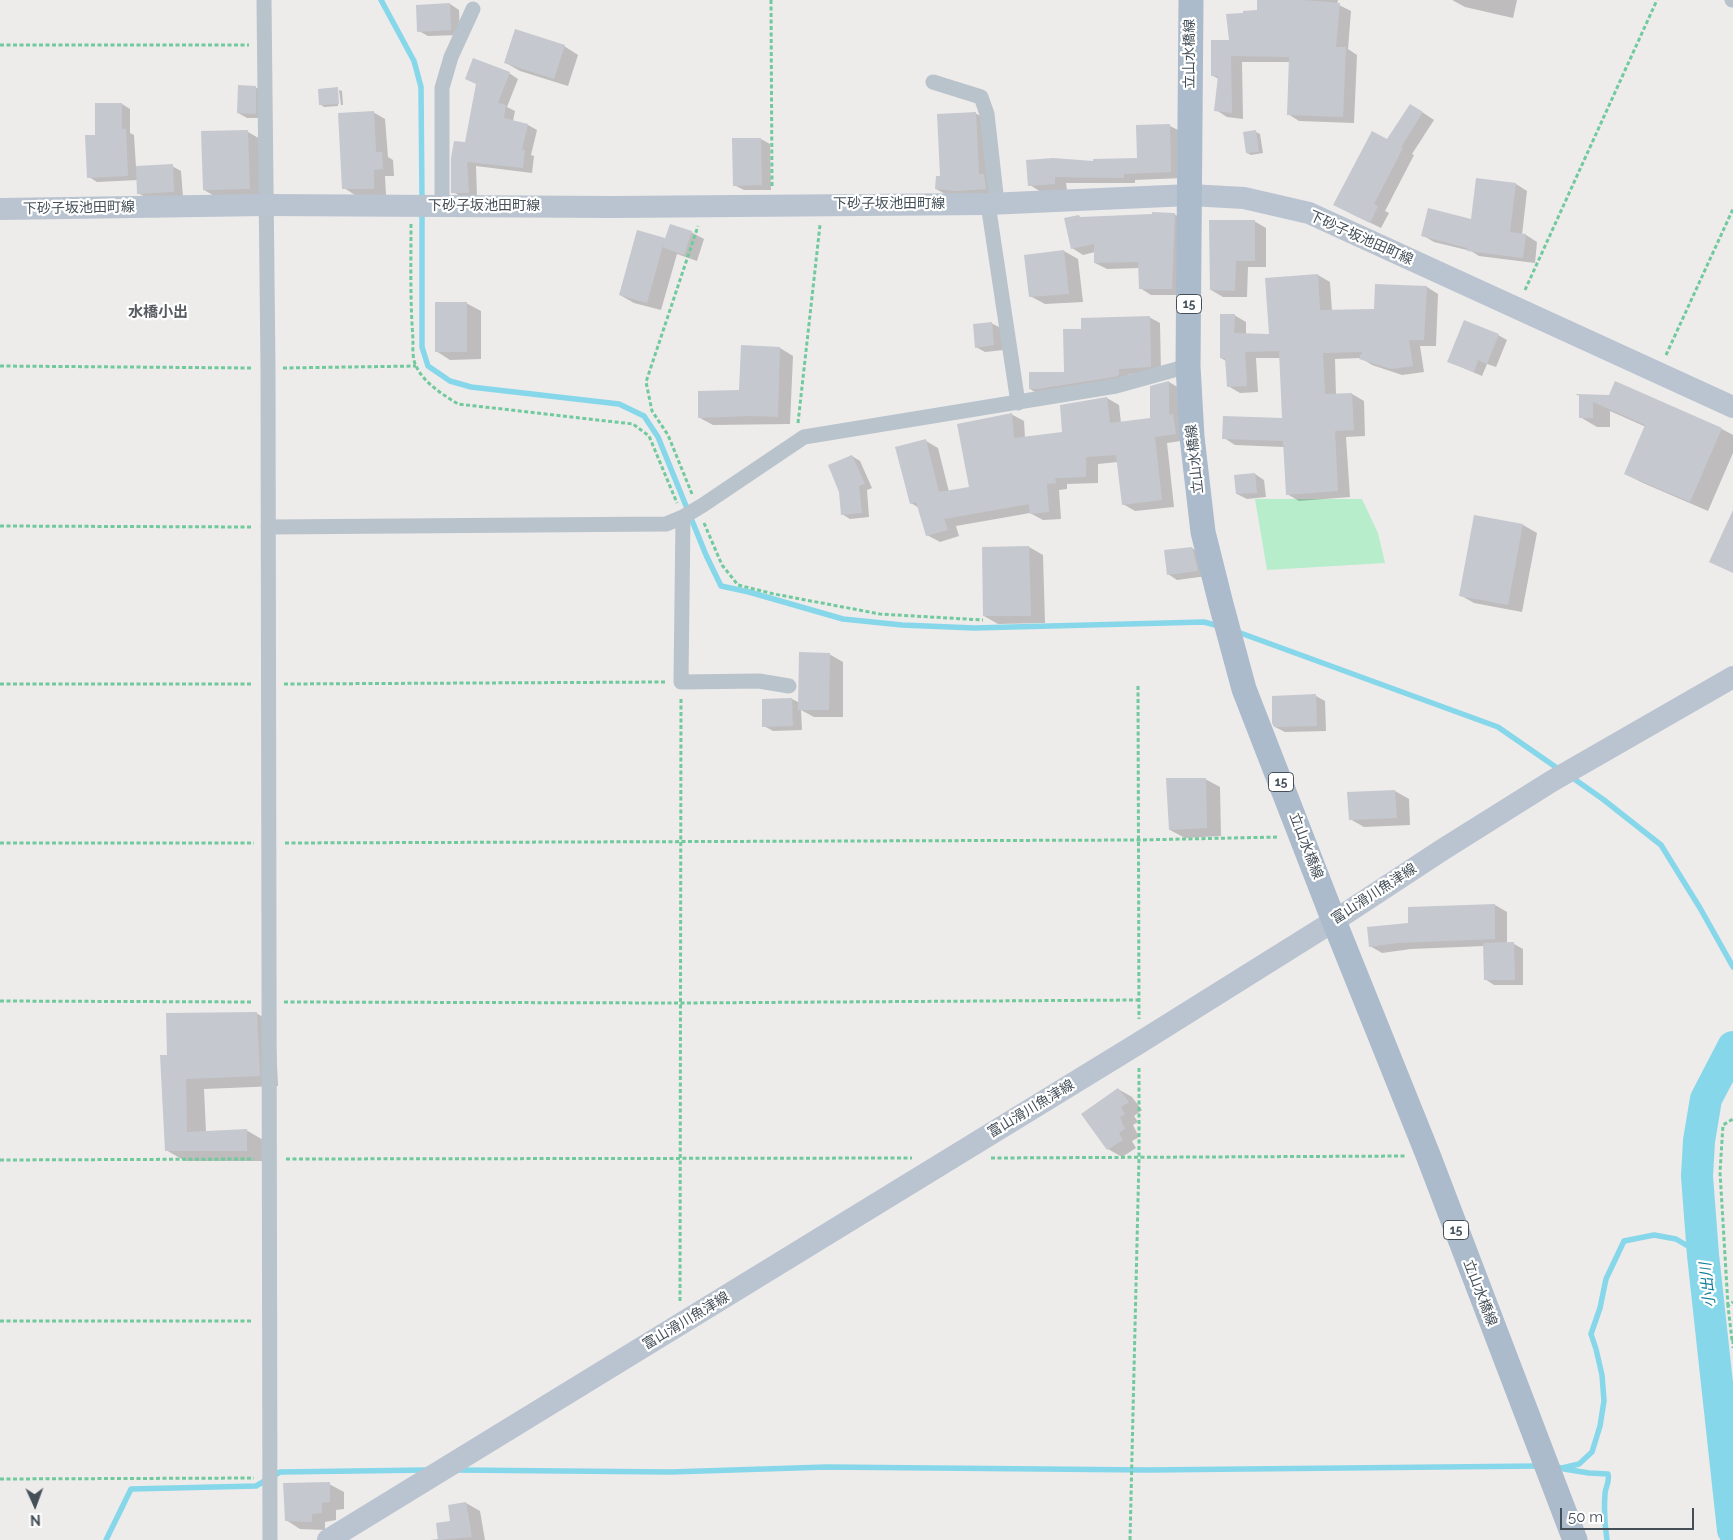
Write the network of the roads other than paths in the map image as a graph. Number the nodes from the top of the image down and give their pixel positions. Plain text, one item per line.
1 (264, 0) edge
2 (1191, 0) edge
3 (473, 9) dead end
4 (933, 82) dead end
5 (1190, 195) junction
6 (992, 203) junction
7 (266, 205) junction
8 (442, 206) junction
9 (0, 208) edge
10 (1188, 366) junction
11 (1018, 403) junction
12 (1733, 407) edge
13 (683, 517) junction
14 (268, 527) junction
15 (1733, 678) edge
16 (789, 686) dead end
17 (1334, 921) junction
18 (270, 1540) edge
19 (328, 1540) edge
20 (1575, 1540) edge

1 - 7 street
2 - 5 main road, 立山水橋線 / 15
3 - 8 street
4 - 6 street
5 - 6 main road, 下砂子坂池田町線
5 - 10 main road, 立山水橋線 / 15
5 - 12 main road, 下砂子坂池田町線
6 - 8 main road, 下砂子坂池田町線
6 - 11 street
7 - 8 main road, 下砂子坂池田町線
7 - 9 main road, 下砂子坂池田町線
7 - 14 street
10 - 11 street
10 - 17 main road, 立山水橋線 / 15
11 - 13 street
13 - 14 street
13 - 16 street
14 - 18 street
15 - 17 main road, 富山滑川魚津線
17 - 19 main road, 富山滑川魚津線
17 - 20 main road, 立山水橋線 / 15

